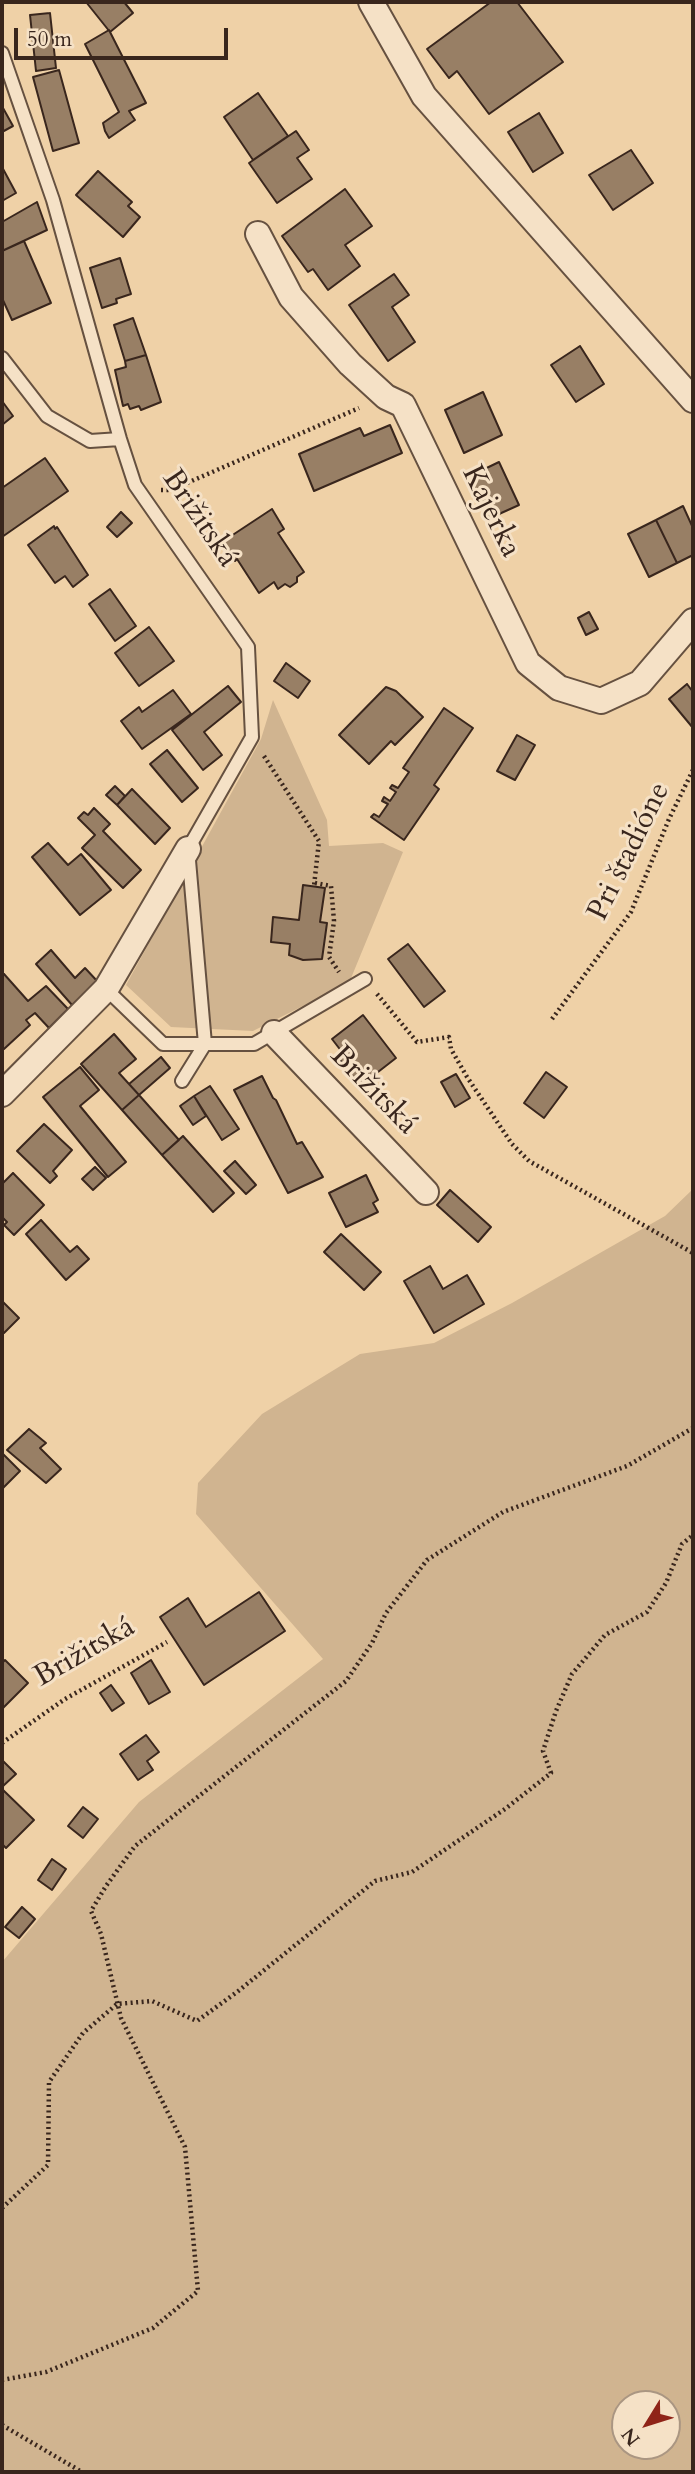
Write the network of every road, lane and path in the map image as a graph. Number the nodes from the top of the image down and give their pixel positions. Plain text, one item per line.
1 (371, 2) edge
2 (2, 53) edge
3 (258, 234) dead end
4 (2, 358) edge
5 (386, 397) junction
6 (693, 400) edge
7 (120, 439) junction
8 (135, 485) junction
9 (693, 621) edge
10 (252, 737) junction
11 (693, 771) edge
12 (188, 849) junction
13 (365, 979) junction
14 (106, 989) junction
15 (552, 1019) dead end
16 (274, 1033) junction
17 (205, 1044) junction
18 (182, 1081) dead end
19 (2, 1093) edge
20 (426, 1192) dead end
21 (693, 1253) edge
22 (693, 1428) edge
23 (693, 1535) edge
24 (167, 1642) dead end
25 (2, 1743) edge
26 (117, 2004) junction
27 (2, 2208) edge
28 (2, 2380) edge
29 (2, 2425) edge
30 (82, 2472) edge

1 - 6 street
2 - 7 lane, Brižitská
3 - 5 street, Kajerka
4 - 7 lane
5 - 8 path
5 - 9 street, Kajerka
7 - 8 lane, Brižitská
8 - 10 lane, Brižitská
10 - 12 lane
10 - 13 path
11 - 15 path, Pri štadióne
12 - 14 street
12 - 17 lane
13 - 16 lane, Brižitská
13 - 21 path
14 - 17 lane, Brižitská
14 - 19 street
16 - 17 lane, Brižitská
16 - 20 street, Brižitská
17 - 18 lane
22 - 26 path
23 - 26 path
24 - 25 path, Brižitská
26 - 27 path
26 - 28 path
29 - 30 path

